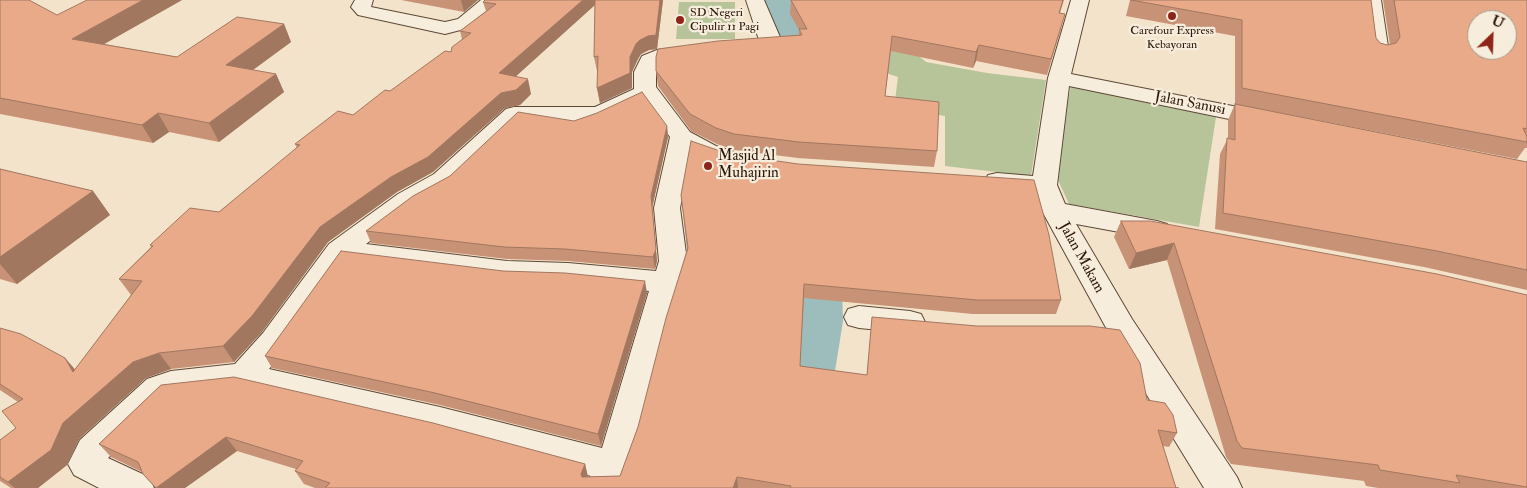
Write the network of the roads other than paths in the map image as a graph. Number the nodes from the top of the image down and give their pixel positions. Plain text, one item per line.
1 (364, 0) edge
2 (492, 0) edge
3 (755, 0) edge
4 (1080, 0) edge
5 (1372, 0) edge
6 (1379, 53) edge
7 (1059, 78) junction
8 (647, 91) junction
9 (1293, 125) edge
10 (682, 137) junction
11 (747, 162) edge
12 (973, 179) edge
13 (1044, 185) junction
14 (1055, 212) junction
15 (1178, 234) edge
16 (339, 251) junction
17 (668, 282) junction
18 (860, 317) dead end
19 (940, 324) edge
20 (1091, 327) edge
21 (1121, 327) junction
22 (244, 376) junction
23 (608, 477) edge
24 (136, 488) edge
25 (1224, 488) edge

1 - 2 street
3 - 8 street
4 - 7 street
5 - 6 street
7 - 9 street, Jalan Sanusi
7 - 13 street
8 - 10 street
8 - 16 street
10 - 11 street
10 - 17 street
12 - 13 street
13 - 14 street, Jalan Makam
14 - 15 street
14 - 21 street, Jalan Makam
16 - 17 street
16 - 22 street
17 - 23 street
18 - 19 street
20 - 21 street
21 - 25 street, Jalan Makam
22 - 23 street
22 - 24 street

